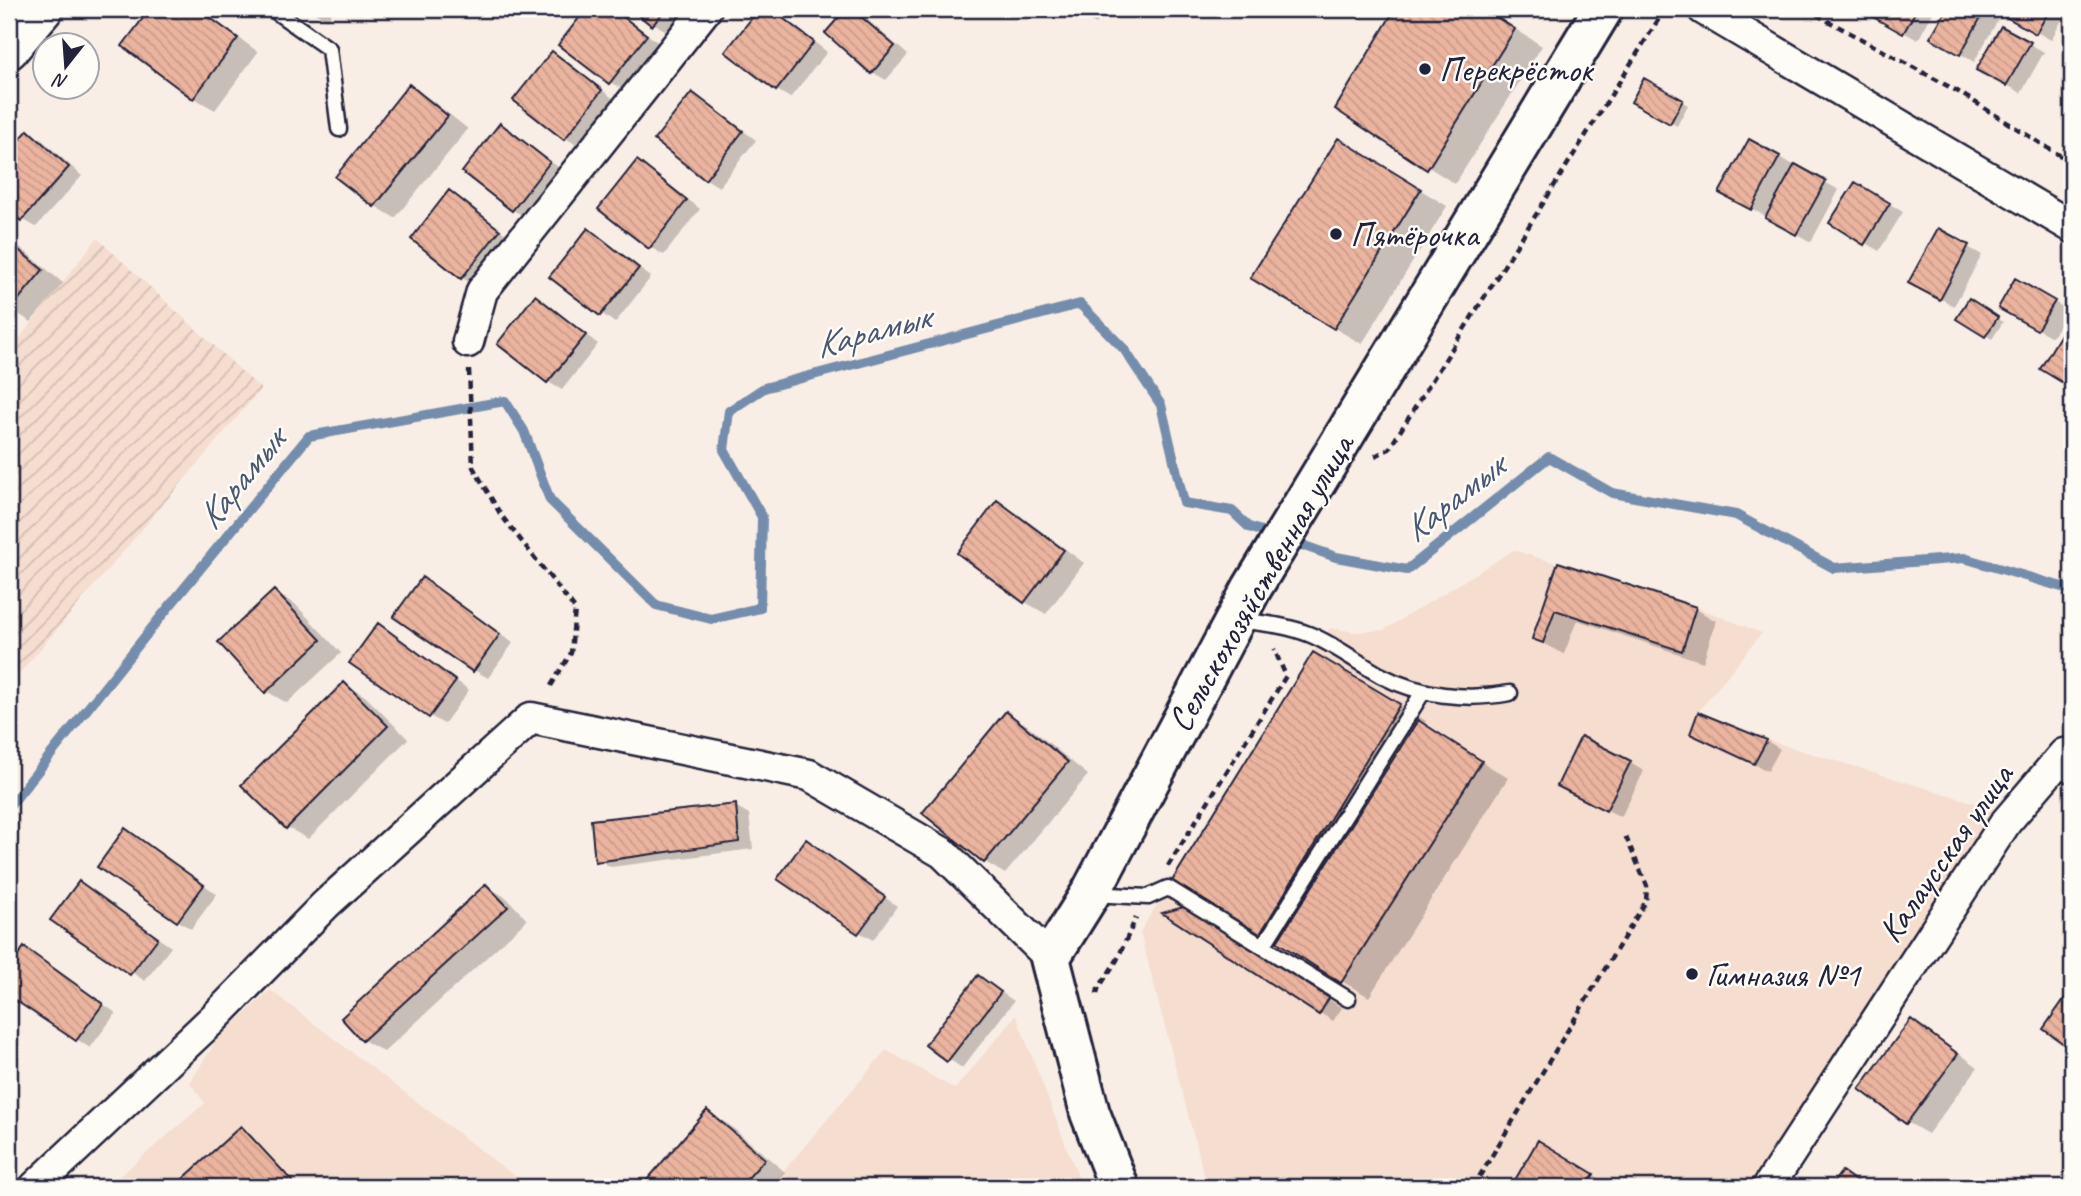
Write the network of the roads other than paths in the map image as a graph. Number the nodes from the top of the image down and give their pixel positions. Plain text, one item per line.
1 (44, 9) edge
2 (272, 9) edge
3 (706, 9) edge
4 (1603, 9) edge
5 (1703, 9) edge
6 (9, 50) edge
7 (339, 129) dead end
8 (2072, 227) edge
9 (468, 341) road end
10 (1249, 610) junction
11 (1423, 692) junction
12 (1510, 693) dead end
13 (2072, 767) edge
14 (1090, 894) junction
15 (1263, 946) junction
16 (1050, 958) junction
17 (1348, 999) dead end
18 (34, 1187) edge
19 (1119, 1187) edge
20 (1768, 1187) edge

1 - 6 street
2 - 7 lane
3 - 9 street
4 - 10 main road, Сельскохозяйственная улица
5 - 8 street
10 - 11 lane
10 - 14 main road, Сельскохозяйственная улица
11 - 12 lane
11 - 15 lane
13 - 20 street, Калаусская улица
14 - 15 lane
14 - 16 main road, Сельскохозяйственная улица
15 - 17 lane
16 - 18 street
16 - 19 main road

